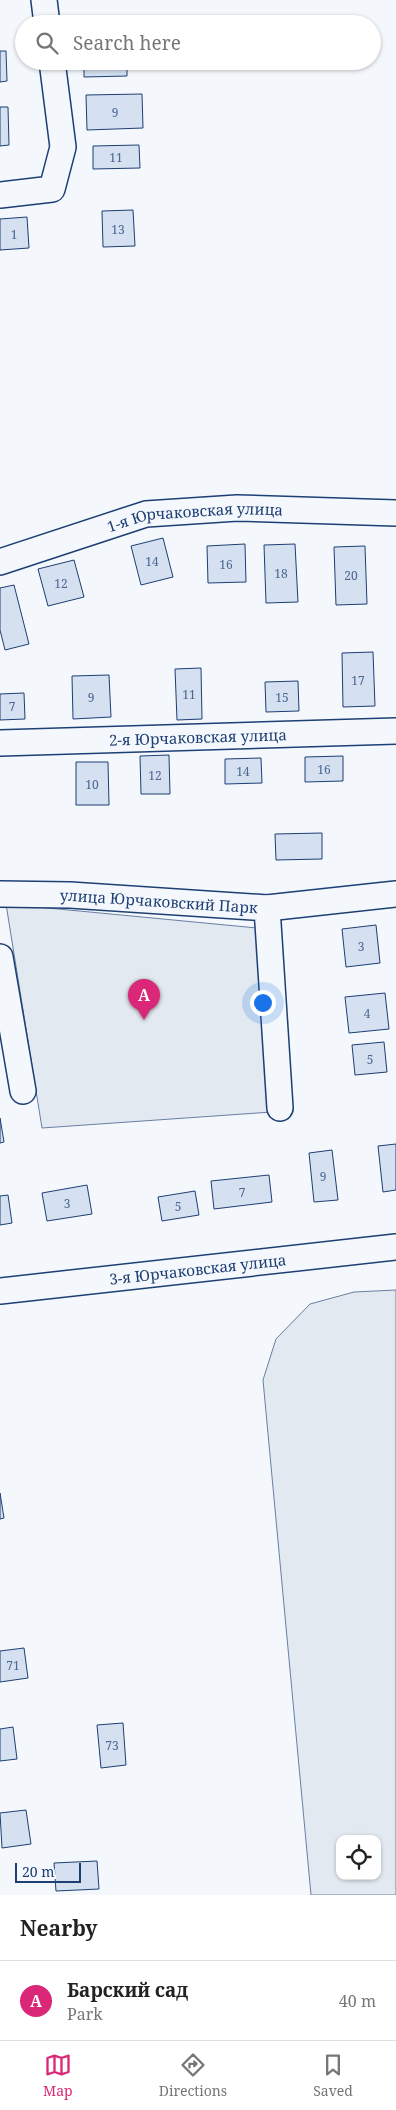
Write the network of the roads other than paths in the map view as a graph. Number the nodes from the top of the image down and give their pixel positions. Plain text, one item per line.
1 (44, 0) edge
2 (46, 15) edge
3 (53, 70) edge
4 (0, 195) edge
5 (396, 513) edge
6 (0, 562) edge
7 (396, 731) edge
8 (0, 743) edge
9 (0, 894) edge
10 (396, 894) edge
11 (267, 908) junction
12 (0, 957) edge
13 (23, 1091) dead end
14 (280, 1108) dead end
15 (396, 1247) edge
16 (0, 1291) edge

1 - 2 street
3 - 4 street
5 - 6 street, 1-я Юрчаковская улица
7 - 8 street, 2-я Юрчаковская улица
9 - 11 street, улица Юрчаковский Парк
10 - 11 street
11 - 14 street, улица Юрчаковский Парк
12 - 13 street
15 - 16 street, 3-я Юрчаковская улица

